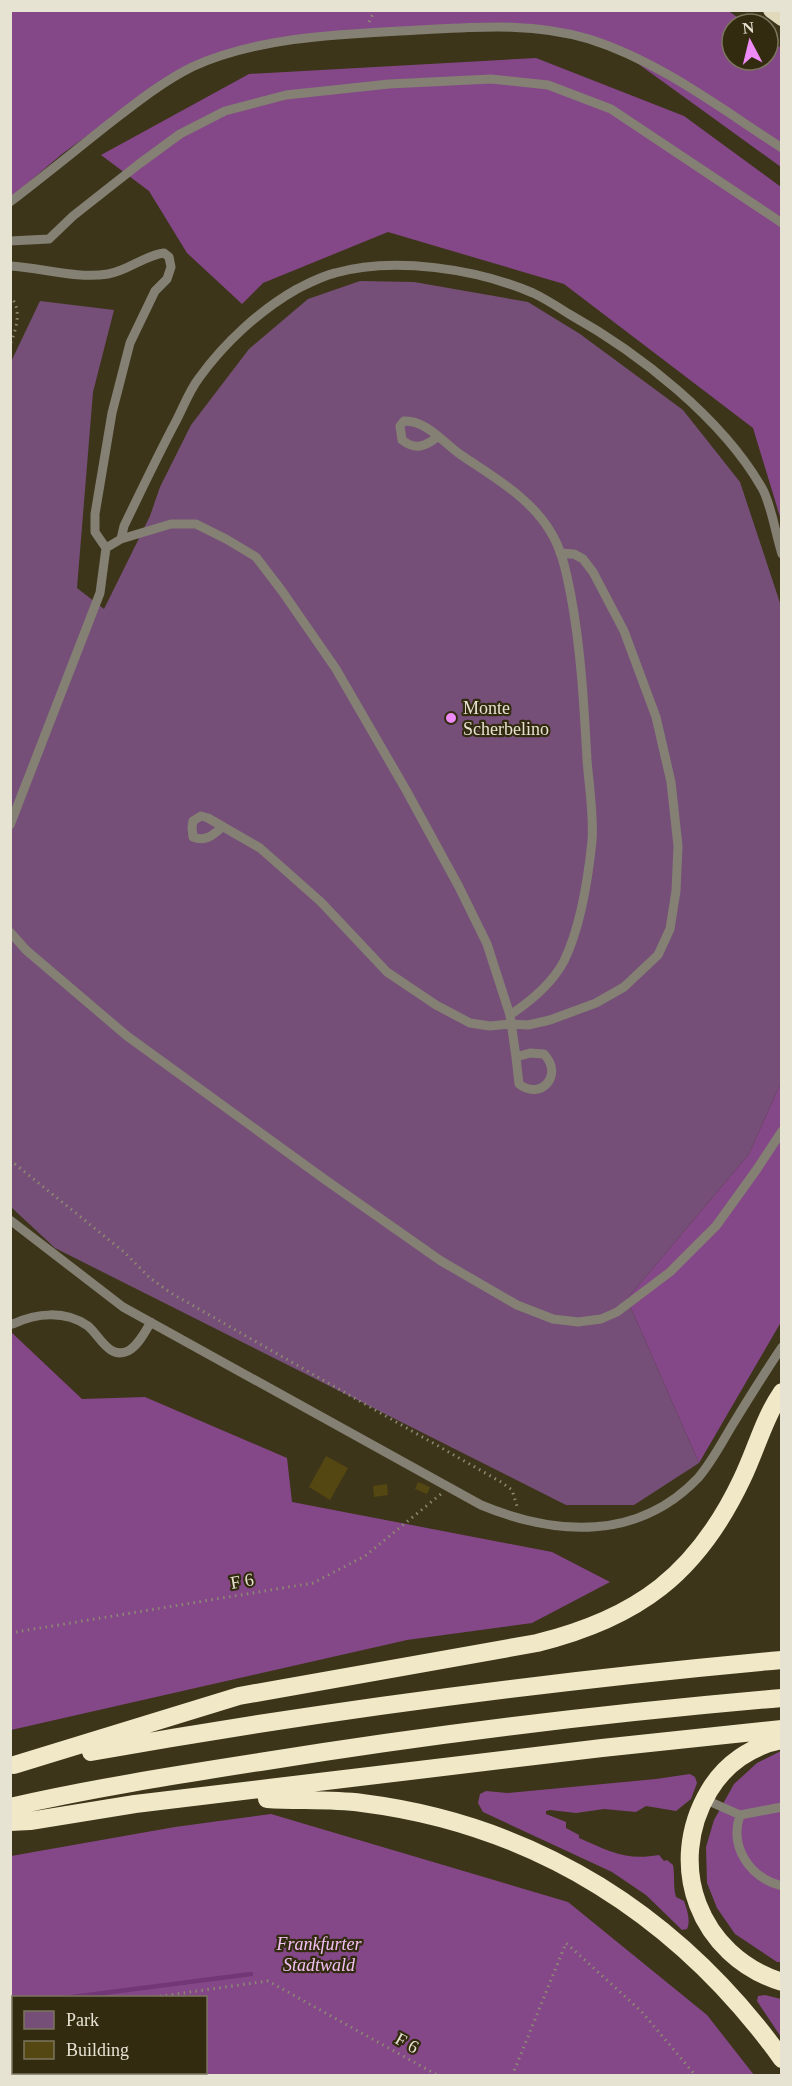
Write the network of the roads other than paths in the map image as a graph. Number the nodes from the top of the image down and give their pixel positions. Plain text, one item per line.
1 (771, 10) edge
2 (782, 18) edge
3 (782, 148) edge
4 (10, 202) edge
5 (782, 223) edge
6 (10, 241) edge
7 (10, 266) edge
8 (437, 437) dead end
9 (121, 539) junction
10 (106, 548) junction
11 (560, 553) junction
12 (782, 554) edge
13 (10, 825) edge
14 (222, 827) dead end
15 (10, 932) edge
16 (510, 1020) junction
17 (516, 1057) junction
18 (782, 1131) edge
19 (10, 1220) edge
20 (10, 1323) edge
21 (151, 1323) junction
22 (782, 1347) edge
23 (782, 1392) edge
24 (782, 1652) edge
25 (782, 1660) edge
26 (718, 1666) junction
27 (782, 1698) edge
28 (782, 1729) edge
29 (782, 1740) edge
30 (12, 1766) edge
31 (205, 1797) junction
32 (704, 1799) junction
33 (10, 1807) edge
34 (782, 1807) edge
35 (740, 1815) junction
36 (10, 1822) edge
37 (782, 1886) edge
38 (782, 1982) edge
39 (782, 2059) edge

1 - 2 highway
3 - 4 lane
5 - 6 lane
7 - 10 lane
8 - 11 lane
9 - 10 lane
9 - 12 lane
9 - 16 lane
10 - 13 lane
11 - 16 lane
11 - 16 lane
14 - 16 lane
15 - 18 lane
16 - 17 lane
17 - 17 lane
19 - 21 lane
20 - 21 lane
21 - 22 lane
23 - 30 highway
24 - 26 highway
25 - 26 highway
26 - 30 highway
27 - 33 highway
28 - 31 highway
29 - 32 highway
31 - 36 highway
31 - 39 highway
32 - 35 lane
32 - 38 highway
34 - 35 lane
35 - 37 lane

